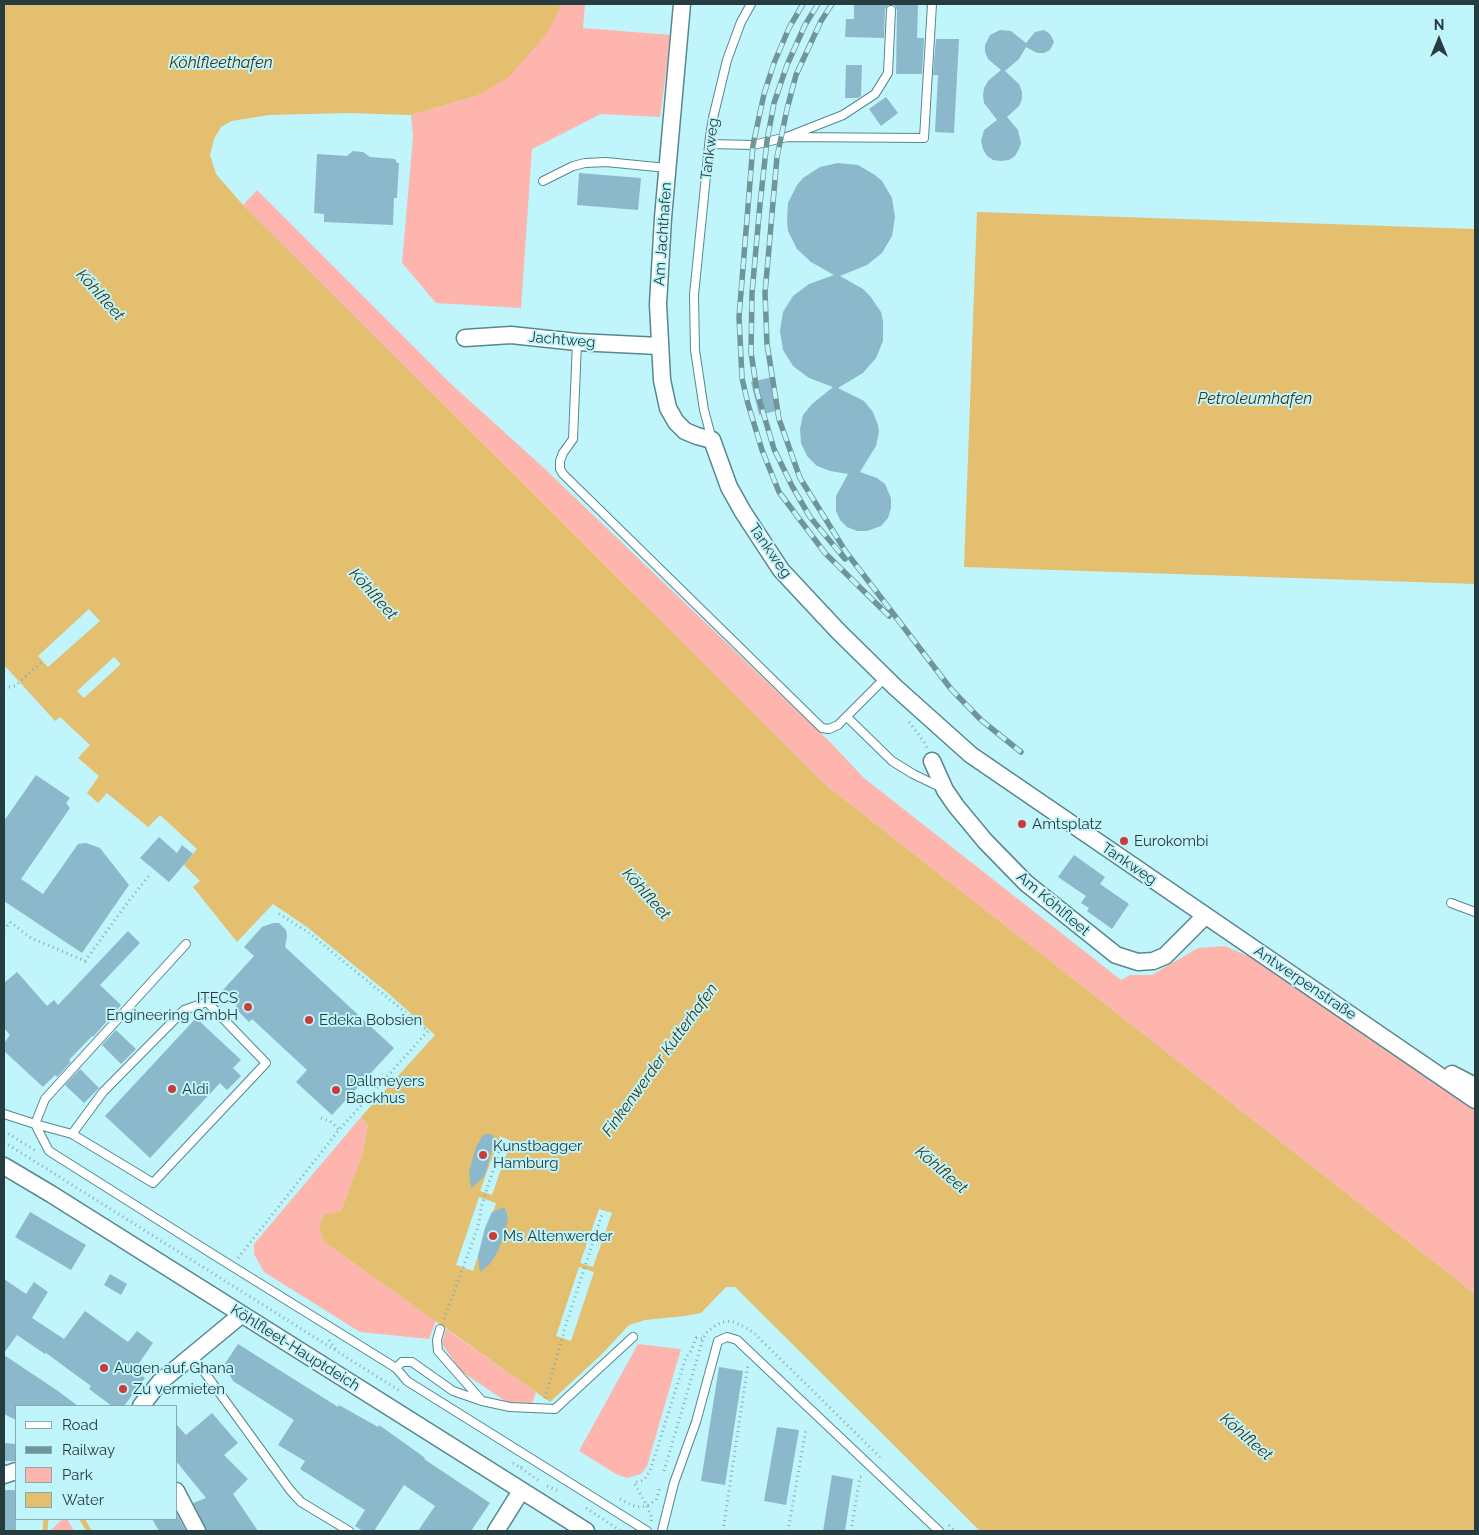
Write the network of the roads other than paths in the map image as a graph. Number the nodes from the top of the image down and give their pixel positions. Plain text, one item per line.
1 (682, 4) edge
2 (751, 4) edge
3 (932, 4) edge
4 (891, 10) dead end
5 (787, 137) junction
6 (709, 144) junction
7 (667, 168) junction
8 (543, 181) dead end
9 (465, 338) dead end
10 (577, 342) junction
11 (659, 346) junction
12 (712, 440) junction
13 (885, 678) junction
14 (847, 717) junction
15 (932, 761) dead end
16 (945, 790) junction
17 (1451, 903) dead end
18 (1475, 912) edge
19 (1205, 916) junction
20 (186, 944) dead end
21 (1405, 1051) junction
22 (1475, 1086) edge
23 (1475, 1100) edge
24 (4, 1114) edge
25 (35, 1124) junction
26 (72, 1134) junction
27 (4, 1166) edge
28 (242, 1314) junction
29 (440, 1329) road end
30 (633, 1337) dead end
31 (192, 1356) junction
32 (396, 1368) junction
33 (482, 1401) junction
34 (142, 1405) edge
35 (521, 1491) junction
36 (178, 1495) edge
37 (197, 1531) edge
38 (349, 1531) edge
39 (496, 1531) edge
40 (586, 1531) edge
41 (647, 1531) edge
42 (662, 1531) edge
43 (939, 1531) edge

1 - 7 street, Am Jachthafen
2 - 6 lane, Tankweg
3 - 5 lane
4 - 5 lane
5 - 6 lane
6 - 12 lane, Tankweg
7 - 8 lane
7 - 11 street, Am Jachthafen
9 - 10 street, Jachtweg
10 - 11 street, Jachtweg
10 - 14 lane
11 - 12 street, Am Jachthafen
12 - 13 street, Tankweg
13 - 14 lane
13 - 19 street, Tankweg
14 - 16 lane
15 - 16 street, Am Köhlfleet
16 - 19 street, Am Köhlfleet
17 - 18 lane
19 - 21 street, Antwerpenstraße
20 - 25 lane
21 - 22 street, Antwerpenstraße
21 - 23 street, Antwerpenstraße
24 - 25 lane
25 - 26 lane
25 - 32 lane
26 - 26 lane
27 - 28 street, Köhlfleet-Hauptdeich
28 - 31 street
28 - 35 street, Köhlfleet-Hauptdeich
29 - 33 lane
30 - 33 lane
31 - 34 street
31 - 38 lane
32 - 33 lane
32 - 41 lane
35 - 39 street
35 - 40 street, Köhlfleet-Hauptdeich
36 - 37 street
42 - 43 lane

